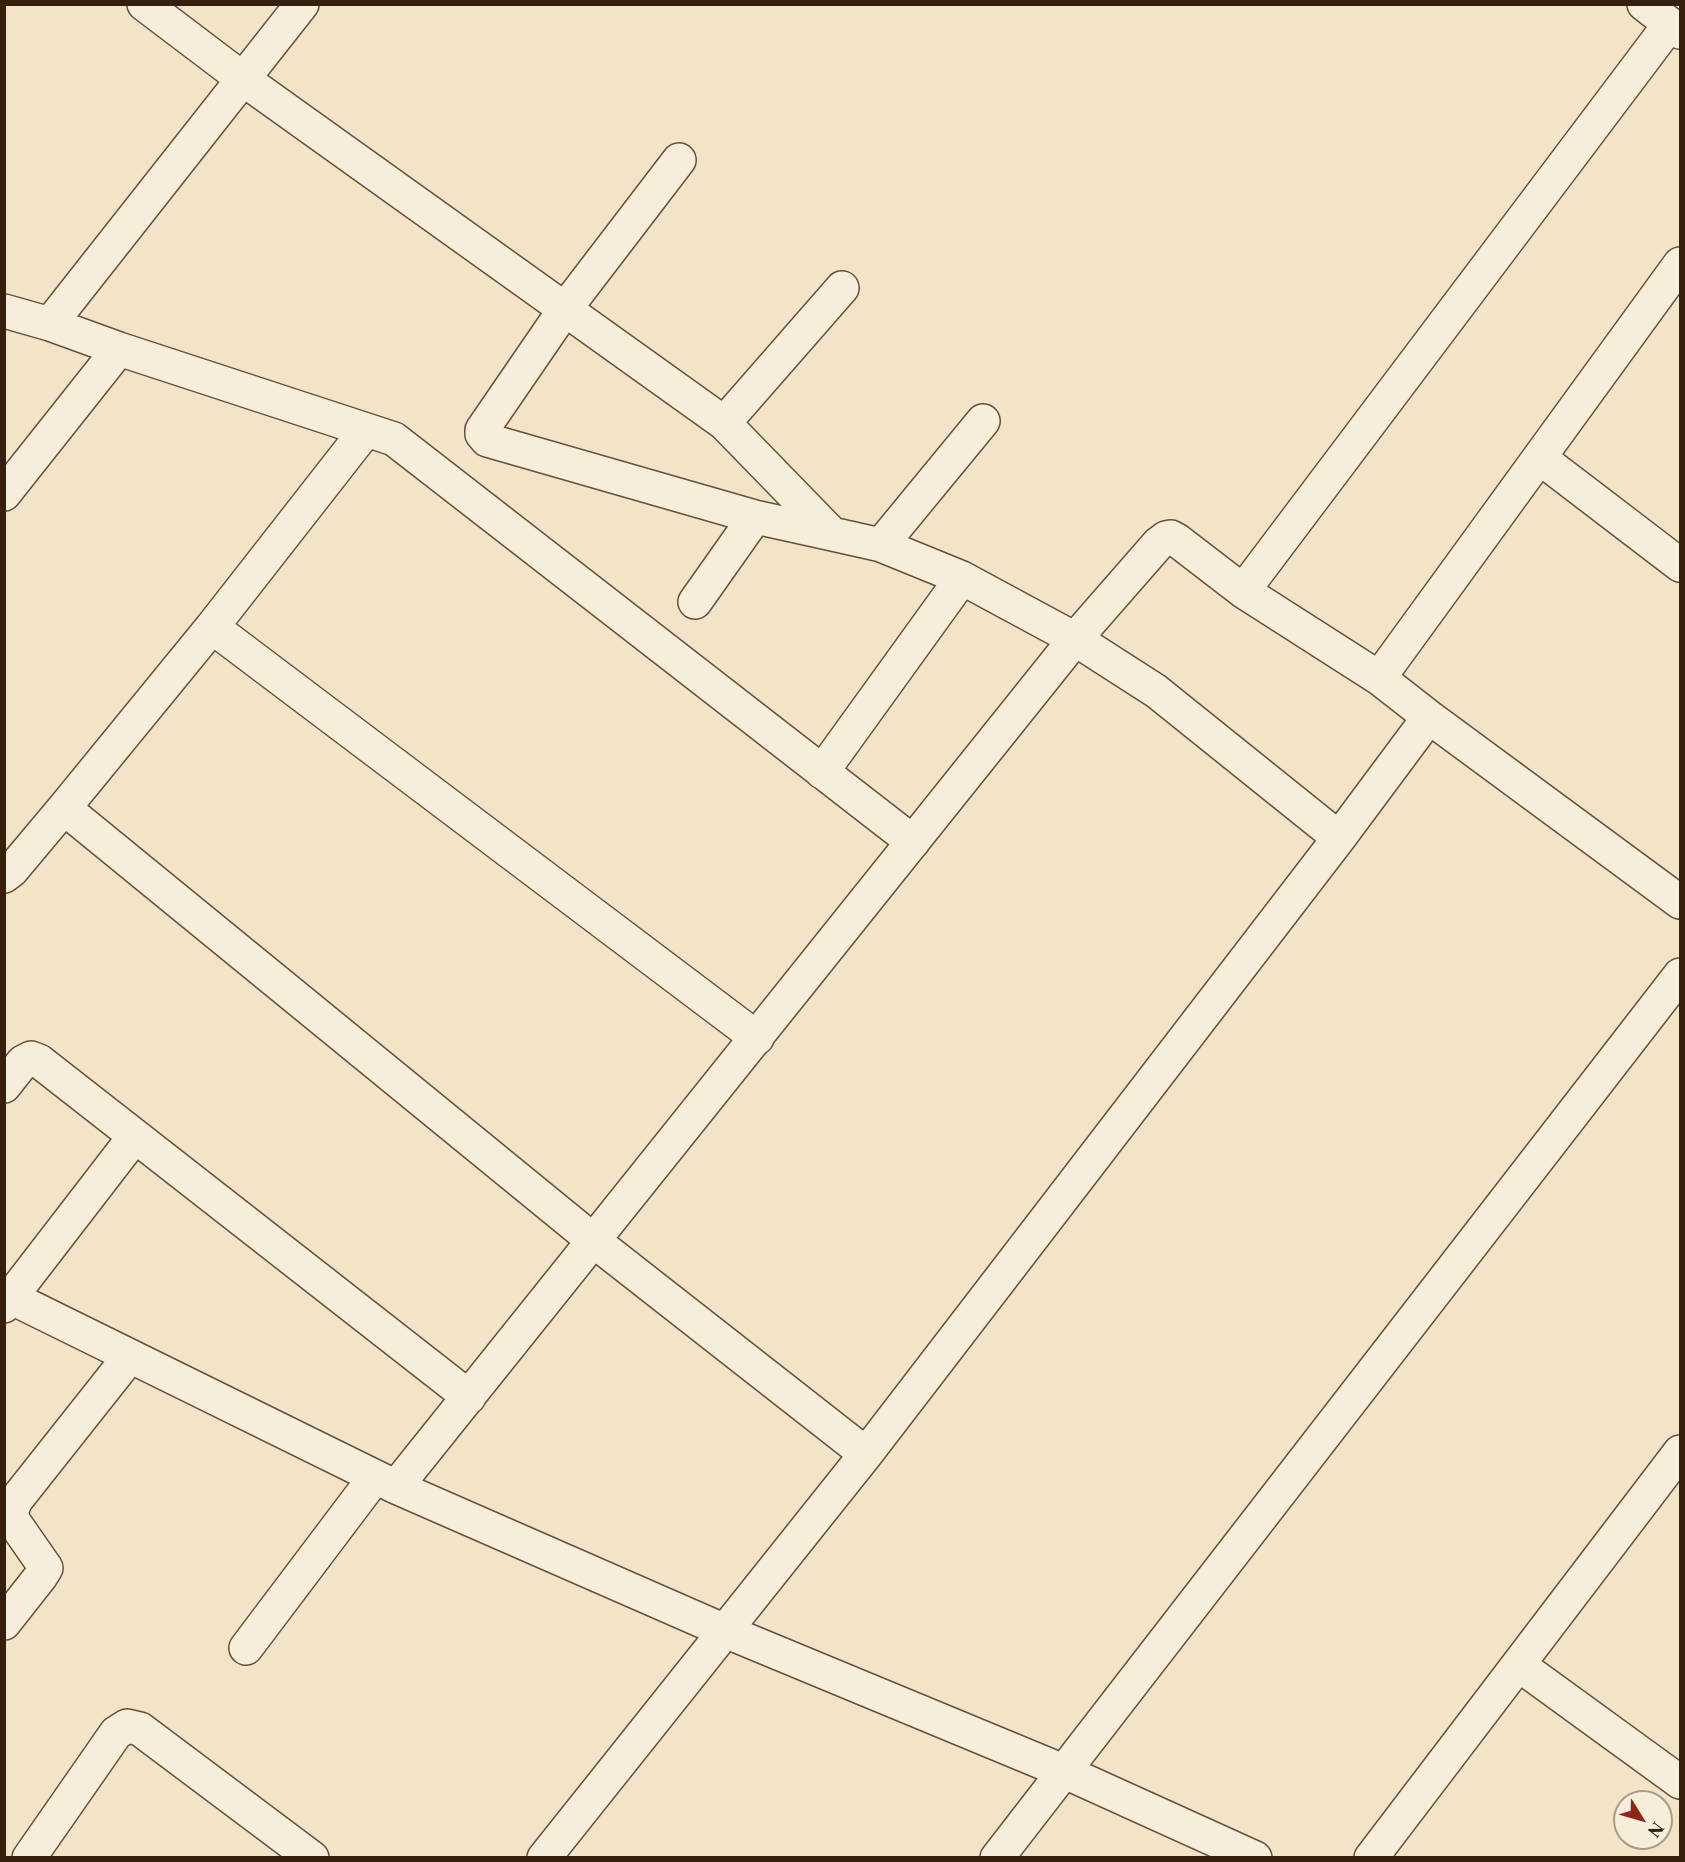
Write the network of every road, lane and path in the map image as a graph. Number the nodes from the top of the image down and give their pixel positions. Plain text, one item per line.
1 (144, 4) edge
2 (302, 4) edge
3 (1644, 4) edge
4 (1675, 28) edge
5 (243, 79) junction
6 (679, 160) dead end
7 (1680, 264) edge
8 (842, 288) dead end
9 (566, 309) junction
10 (4, 311) edge
11 (50, 324) junction
12 (118, 349) junction
13 (983, 421) dead end
14 (724, 423) junction
15 (366, 430) junction
16 (1540, 458) junction
17 (4, 494) edge
18 (755, 517) junction
19 (832, 534) junction
20 (881, 544) junction
21 (1680, 565) edge
22 (962, 578) junction
23 (1243, 591) junction
24 (695, 602) dead end
25 (212, 627) junction
26 (1076, 639) junction
27 (1379, 678) junction
28 (1429, 717) junction
29 (822, 772) junction
30 (64, 808) junction
31 (1339, 838) junction
32 (913, 842) junction
33 (4, 876) edge
34 (1680, 902) edge
35 (1680, 975) edge
36 (757, 1038) junction
37 (4, 1086) edge
38 (135, 1136) junction
39 (594, 1241) junction
40 (7, 1299) edge
41 (130, 1356) junction
42 (469, 1397) junction
43 (866, 1454) junction
44 (1676, 1468) edge
45 (386, 1482) junction
46 (4, 1623) edge
47 (725, 1631) junction
48 (246, 1648) dead end
49 (1518, 1665) junction
50 (1063, 1771) junction
51 (1680, 1782) edge
52 (29, 1857) edge
53 (312, 1857) edge
54 (544, 1857) edge
55 (997, 1857) edge
56 (1255, 1857) edge
57 (1371, 1857) edge

1 - 5 street
2 - 5 street
3 - 4 street
4 - 23 street
5 - 9 street
5 - 11 street
6 - 9 street
7 - 16 street
8 - 14 street
9 - 14 street
9 - 18 street
10 - 11 street
11 - 12 street
12 - 15 street
12 - 17 street
13 - 20 street
14 - 19 street
15 - 25 street
15 - 29 street
16 - 21 street
16 - 27 street
18 - 19 street
18 - 24 street
19 - 20 street
20 - 22 street
22 - 26 street
22 - 29 street
23 - 26 street
23 - 27 street
25 - 30 street
25 - 36 street
26 - 31 street
26 - 32 street
27 - 28 street
28 - 31 street
28 - 34 street
29 - 32 street
30 - 33 street
30 - 39 street
31 - 43 street
32 - 36 street
35 - 50 street
36 - 39 street
37 - 38 street
38 - 40 street
38 - 42 street
39 - 42 street
39 - 43 street
40 - 41 street
41 - 45 street
41 - 46 street
42 - 45 street
43 - 47 street
44 - 49 street
45 - 47 street
45 - 48 street
47 - 50 street
47 - 54 street
49 - 51 street
49 - 57 street
50 - 55 street
50 - 56 street
52 - 53 street

